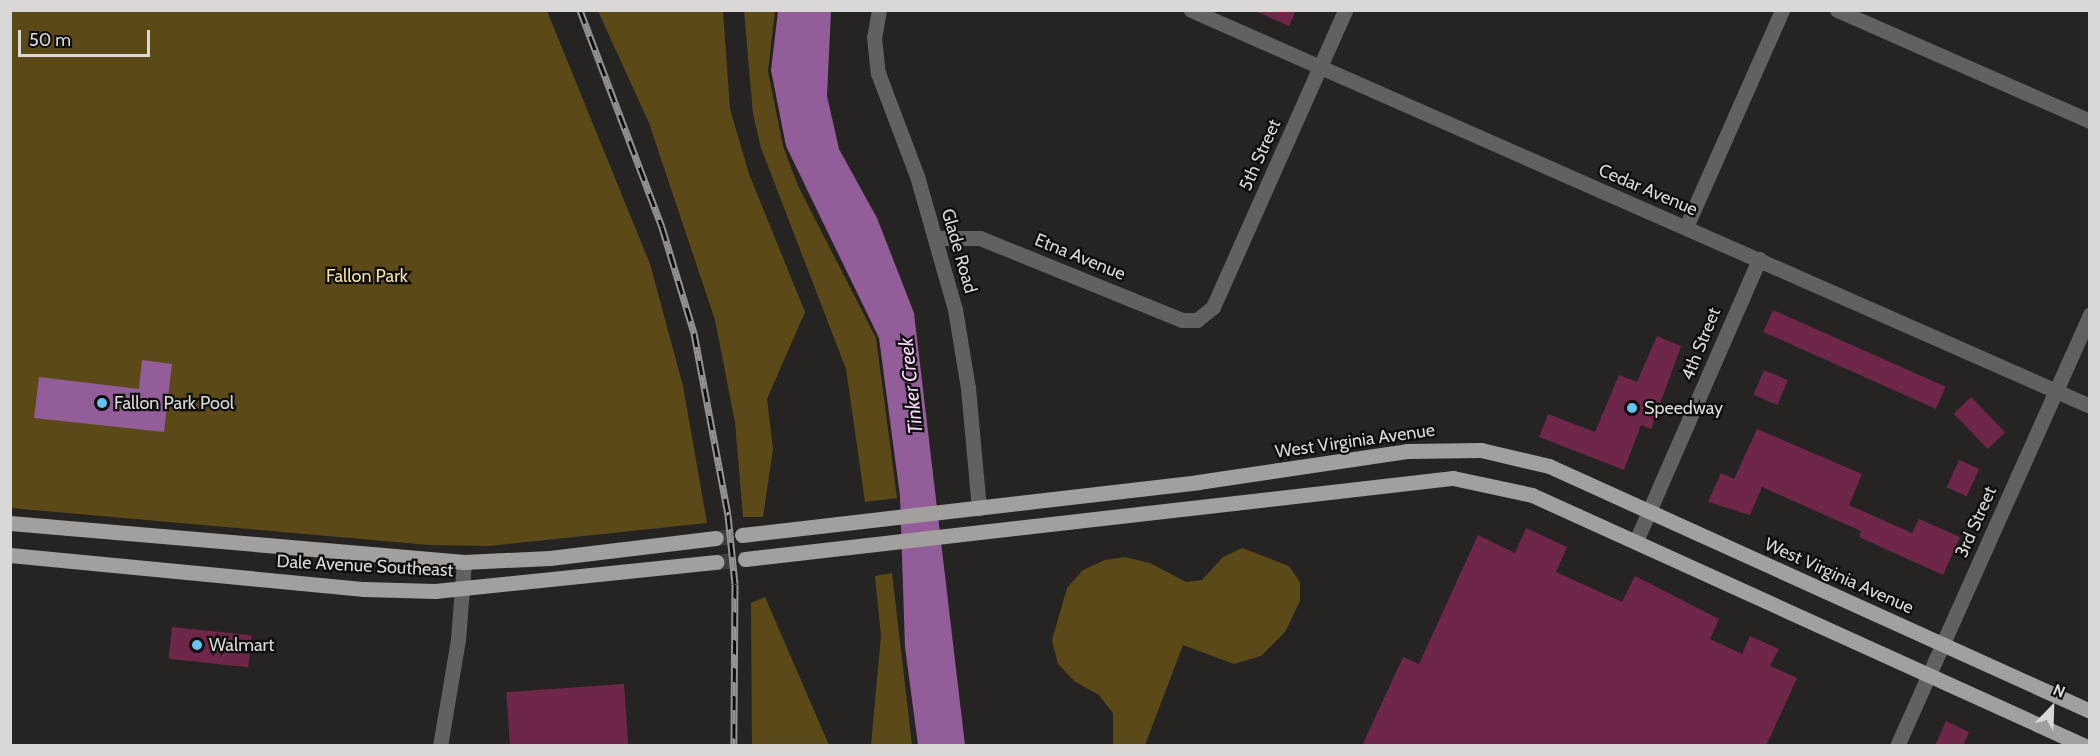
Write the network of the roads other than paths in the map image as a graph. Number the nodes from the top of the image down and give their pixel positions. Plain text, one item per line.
1 (879, 10) edge
2 (1191, 10) edge
3 (1345, 10) edge
4 (1782, 10) edge
5 (1838, 10) edge
6 (1320, 66) junction
7 (2090, 121) edge
8 (1686, 227) junction
9 (935, 238) junction
10 (1760, 260) junction
11 (1207, 314) joint
12 (2090, 314) edge
13 (2055, 391) junction
14 (2090, 405) edge
15 (979, 509) junction
16 (1650, 512) junction
17 (10, 523) edge
18 (742, 535) tunnel mouth
19 (716, 538) tunnel mouth
20 (1636, 541) junction
21 (10, 555) edge
22 (745, 559) tunnel mouth
23 (717, 561) tunnel mouth
24 (464, 562) junction
25 (463, 591) junction
26 (1942, 645) junction
27 (1929, 674) junction
28 (2090, 711) edge
29 (440, 746) edge
30 (1897, 746) edge
31 (2085, 746) edge

1 - 9 street, Glade Road
2 - 6 street, Cedar Avenue
3 - 6 street, 5th Street
4 - 8 street
5 - 7 street
6 - 8 street, Cedar Avenue
6 - 11 street, 5th Street
8 - 10 street, Cedar Avenue
9 - 11 street, Etna Avenue
9 - 15 street, Glade Road
10 - 13 street, Cedar Avenue
10 - 16 street, 4th Street
12 - 13 street, 3rd Street
13 - 14 street, Cedar Avenue
13 - 26 street, 3rd Street
15 - 16 main road, West Virginia Avenue
15 - 18 main road, West Virginia Avenue
16 - 20 street, 4th Street
16 - 26 main road, West Virginia Avenue
17 - 24 main road, Dale Avenue Southeast
19 - 24 main road, Dale Avenue Southeast
20 - 22 main road
20 - 27 main road
21 - 25 main road, Dale Avenue Southeast
23 - 25 main road, Dale Avenue Southeast
24 - 25 street
25 - 29 street
26 - 27 street, 3rd Street
26 - 28 main road, West Virginia Avenue
27 - 30 street, 3rd Street
27 - 31 main road

